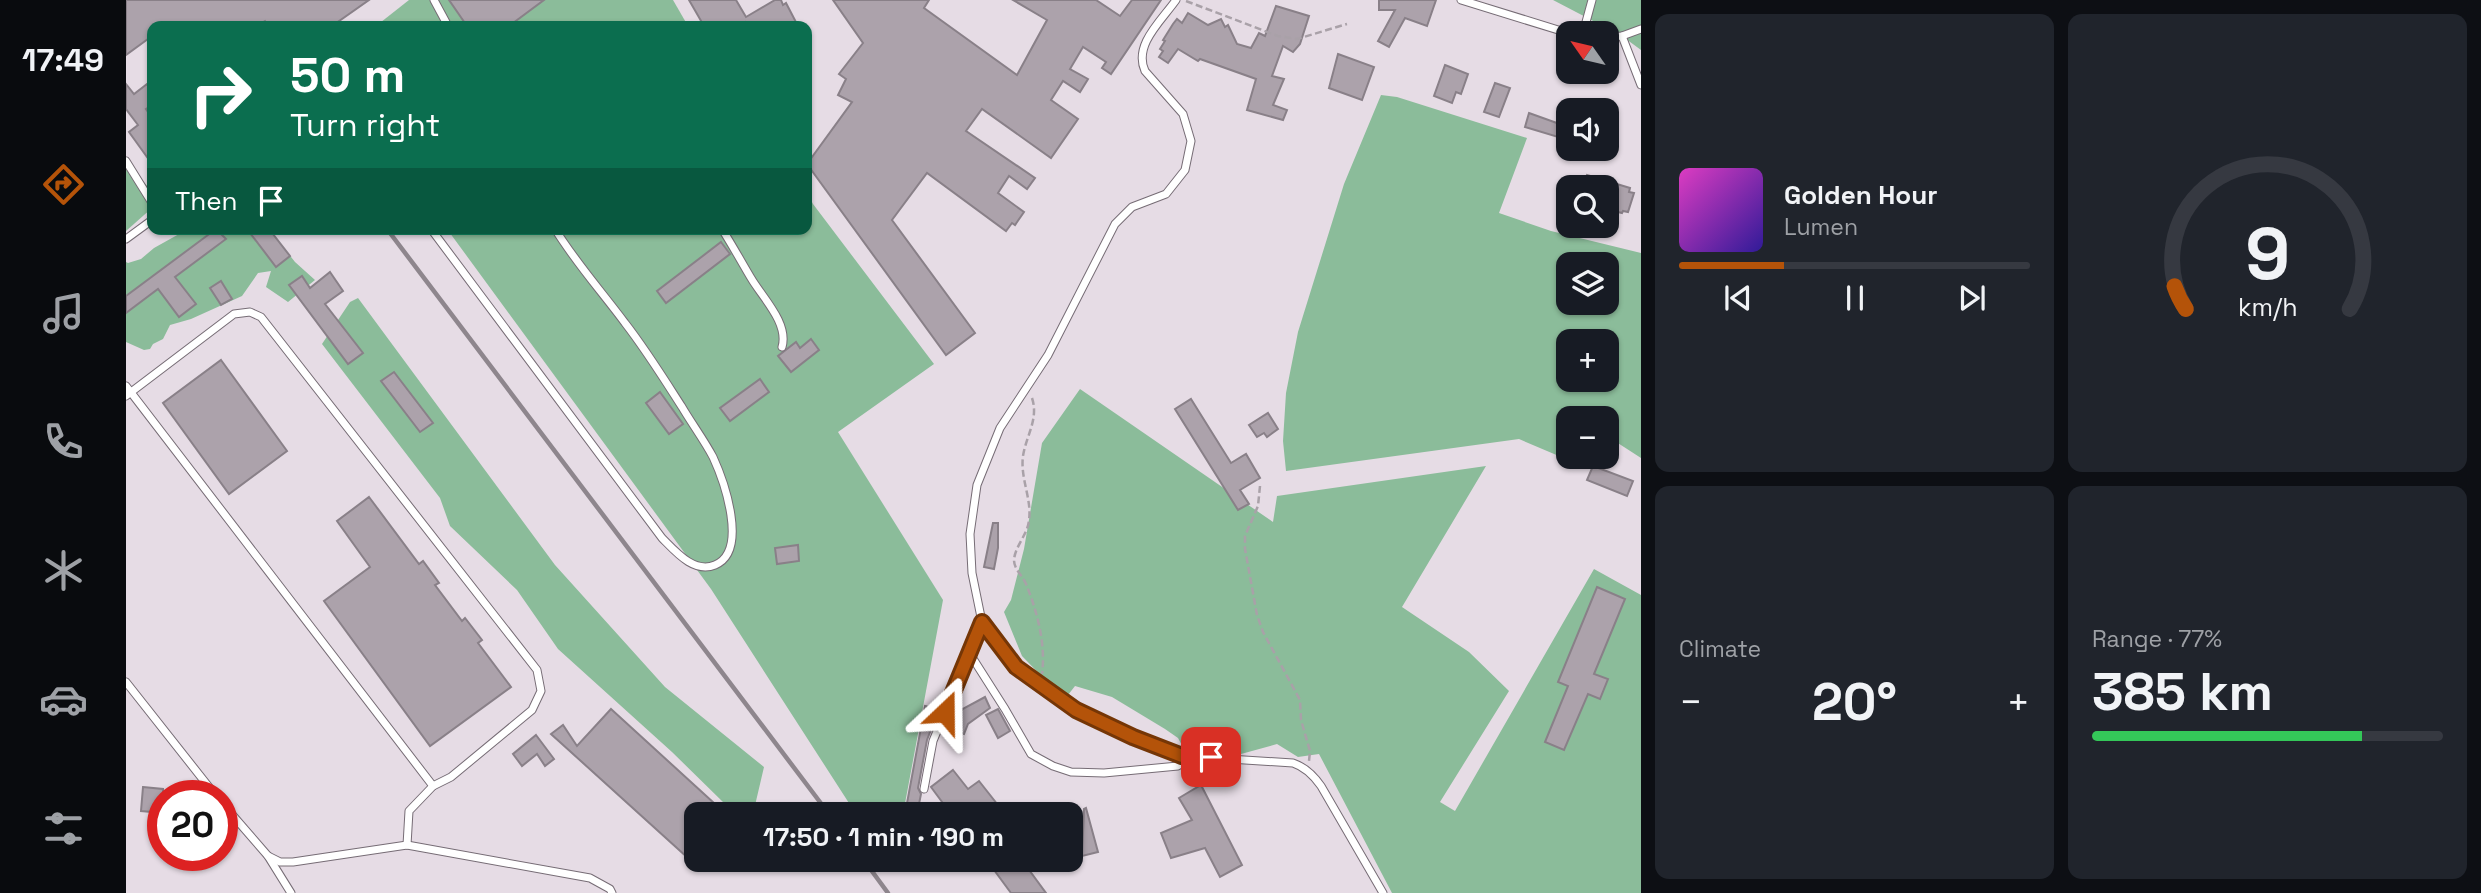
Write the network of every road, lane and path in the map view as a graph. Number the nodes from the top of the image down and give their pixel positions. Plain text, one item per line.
1 (434, 0) edge
2 (1176, 0) edge
3 (1182, 0) edge
4 (1461, 0) edge
5 (1592, 0) edge
6 (445, 21) edge
7 (1586, 21) edge
8 (1348, 24) dead end
9 (1556, 29) edge
10 (1641, 29) edge
11 (1619, 36) edge
12 (1622, 36) junction
13 (1641, 85) edge
14 (126, 162) edge
15 (147, 195) edge
16 (147, 224) edge
17 (435, 235) edge
18 (559, 235) edge
19 (726, 235) edge
20 (126, 239) edge
21 (782, 347) dead end
22 (1028, 385) junction
23 (127, 391) edge
24 (1260, 486) dead end
25 (982, 622) junction
26 (970, 654) junction
27 (126, 681) edge
28 (1040, 686) junction
29 (1189, 756) junction
30 (1308, 771) junction
31 (203, 780) edge
32 (433, 786) junction
33 (923, 789) dead end
34 (238, 821) edge
35 (407, 845) junction
36 (268, 856) junction
37 (291, 893) edge
38 (612, 893) edge
39 (1383, 893) edge

1 - 6 lane
2 - 22 lane
3 - 8 path
4 - 9 lane
5 - 7 lane
10 - 12 lane
11 - 12 lane
12 - 13 lane
14 - 15 lane
16 - 20 lane
17 - 18 lane
19 - 21 lane
22 - 25 lane
22 - 28 path
23 - 32 lane
23 - 32 lane
24 - 30 path
25 - 26 lane
25 - 28 lane
26 - 29 lane
26 - 33 lane
27 - 31 lane
28 - 29 lane
29 - 30 lane
30 - 39 lane
32 - 35 lane
34 - 36 lane
35 - 36 lane
35 - 38 lane
36 - 37 lane

